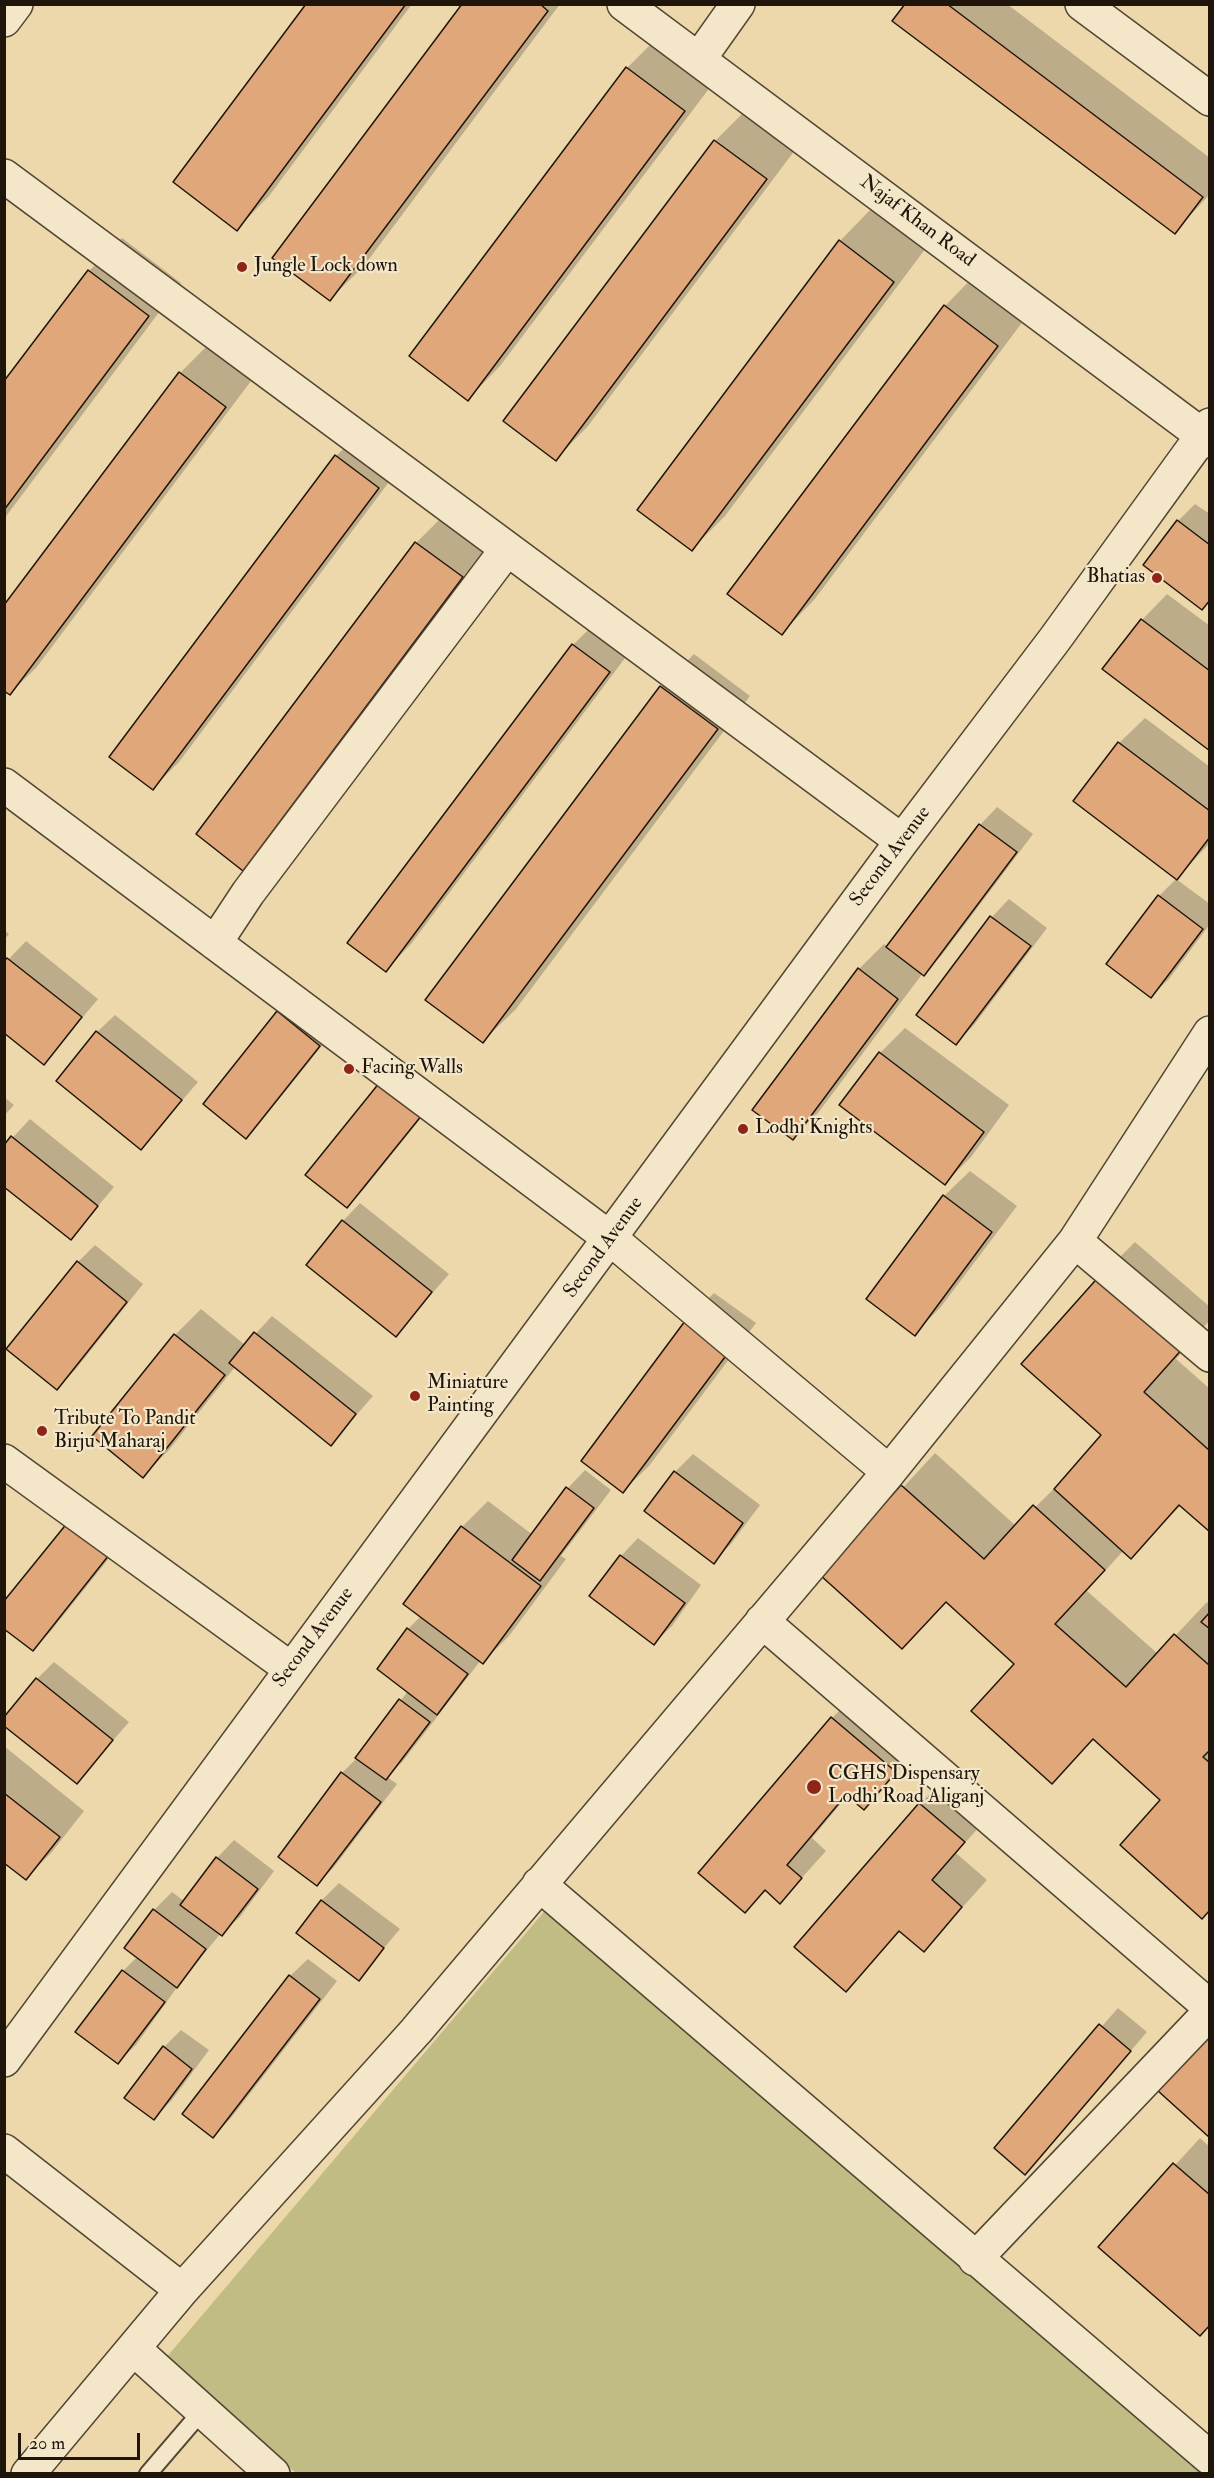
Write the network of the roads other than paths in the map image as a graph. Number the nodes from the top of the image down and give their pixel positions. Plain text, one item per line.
1 (16, 4) edge
2 (624, 4) edge
3 (738, 4) edge
4 (1082, 4) edge
5 (4, 20) edge
6 (699, 59) junction
7 (1209, 99) edge
8 (4, 176) edge
9 (1207, 434) edge
10 (507, 549) junction
11 (4, 785) edge
12 (902, 841) junction
13 (215, 942) junction
14 (1209, 1033) edge
15 (611, 1239) junction
16 (1075, 1241) junction
17 (1209, 1355) edge
18 (4, 1461) edge
19 (889, 1472) junction
20 (762, 1621) junction
21 (291, 1669) junction
22 (539, 1884) junction
23 (1205, 1997) edge
24 (4, 2060) edge
25 (4, 2151) edge
26 (975, 2259) junction
27 (182, 2290) junction
28 (135, 2350) junction
29 (202, 2411) junction
30 (1209, 2458) edge
31 (28, 2474) edge
32 (148, 2474) edge
33 (273, 2474) edge

1 - 5 street
2 - 6 street, Najaf Khan Road
3 - 6 street
4 - 7 street
6 - 9 street, Najaf Khan Road
8 - 10 street
9 - 12 street, Second Avenue
10 - 12 street
10 - 13 street
11 - 13 street
12 - 15 street, Second Avenue
13 - 15 street
14 - 16 street
15 - 19 street
15 - 21 street, Second Avenue
16 - 17 street
16 - 19 street
18 - 21 street
19 - 20 street
20 - 22 street
20 - 23 street
21 - 24 street, Second Avenue
22 - 26 street
22 - 27 street
23 - 26 street
25 - 27 street
26 - 30 street
27 - 28 street
28 - 29 street
28 - 31 street
29 - 32 lane
29 - 33 street

